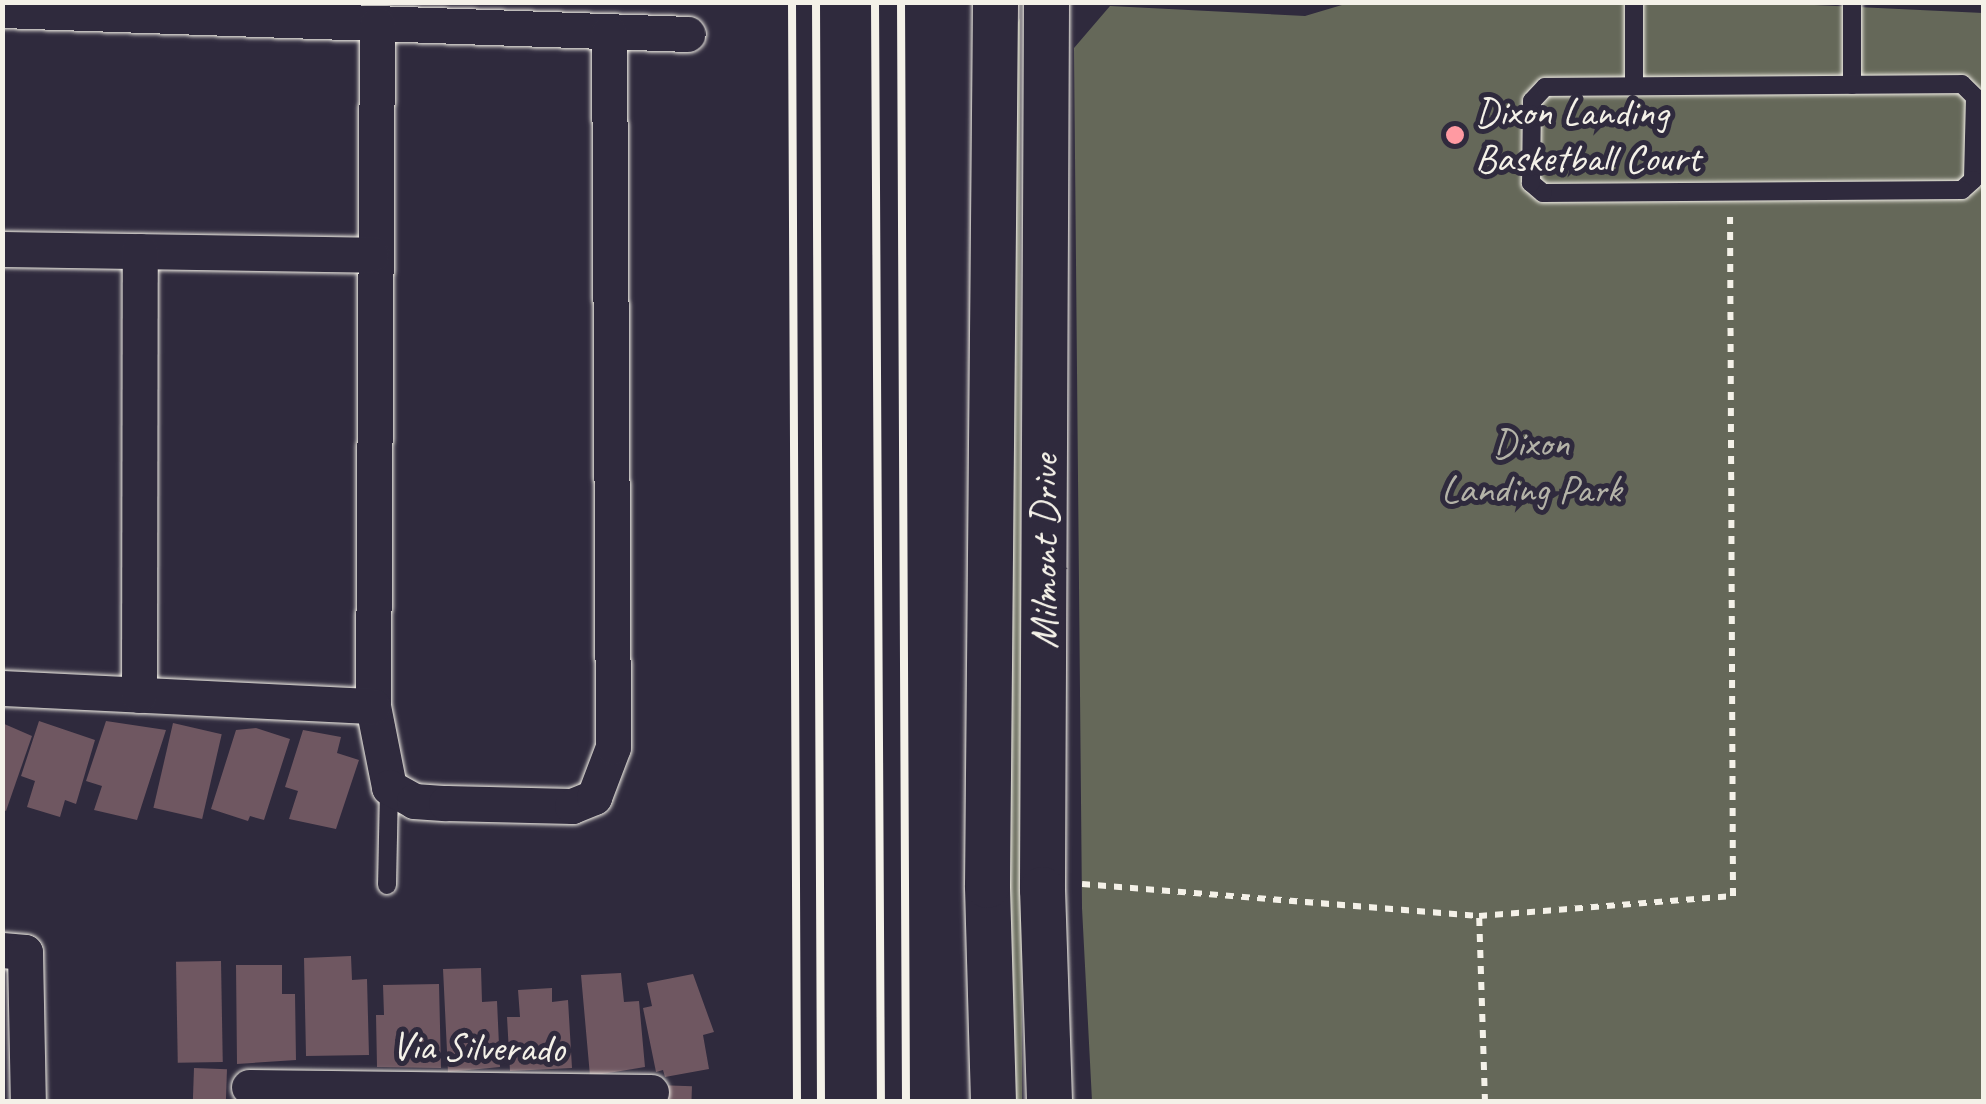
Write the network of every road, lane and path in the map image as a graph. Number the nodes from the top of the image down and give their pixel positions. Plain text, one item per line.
1 (996, 2) edge
2 (1046, 2) edge
3 (1634, 2) edge
4 (1852, 2) edge
5 (2, 10) edge
6 (377, 24) junction
7 (609, 32) junction
8 (688, 34) dead end
9 (1852, 85) junction
10 (1634, 86) junction
11 (1730, 192) junction
12 (2, 249) edge
13 (140, 251) junction
14 (371, 255) junction
15 (2, 688) edge
16 (139, 695) junction
17 (373, 706) junction
18 (388, 787) junction
19 (1082, 884) dead end
20 (388, 886) dead end
21 (1479, 916) junction
22 (2, 950) edge
23 (249, 1086) dead end
24 (651, 1092) dead end
25 (304, 1094) edge
26 (581, 1096) edge
27 (28, 1102) edge
28 (993, 1102) edge
29 (1049, 1102) edge
30 (1485, 1102) edge

1 - 28 street, Milmont Drive
2 - 29 street, Milmont Drive
3 - 10 lane
4 - 9 lane
5 - 6 street
6 - 7 street
6 - 14 street
7 - 8 street
7 - 18 street
9 - 10 lane
9 - 11 lane
10 - 11 lane
11 - 21 path
12 - 13 street
13 - 14 street
13 - 16 street
14 - 17 street
15 - 16 street
16 - 17 street
17 - 18 street
18 - 20 lane
19 - 21 path
21 - 30 path
22 - 27 street
23 - 25 street, Via Silverado
24 - 26 street, Via Silverado
25 - 26 street, Via Silverado

